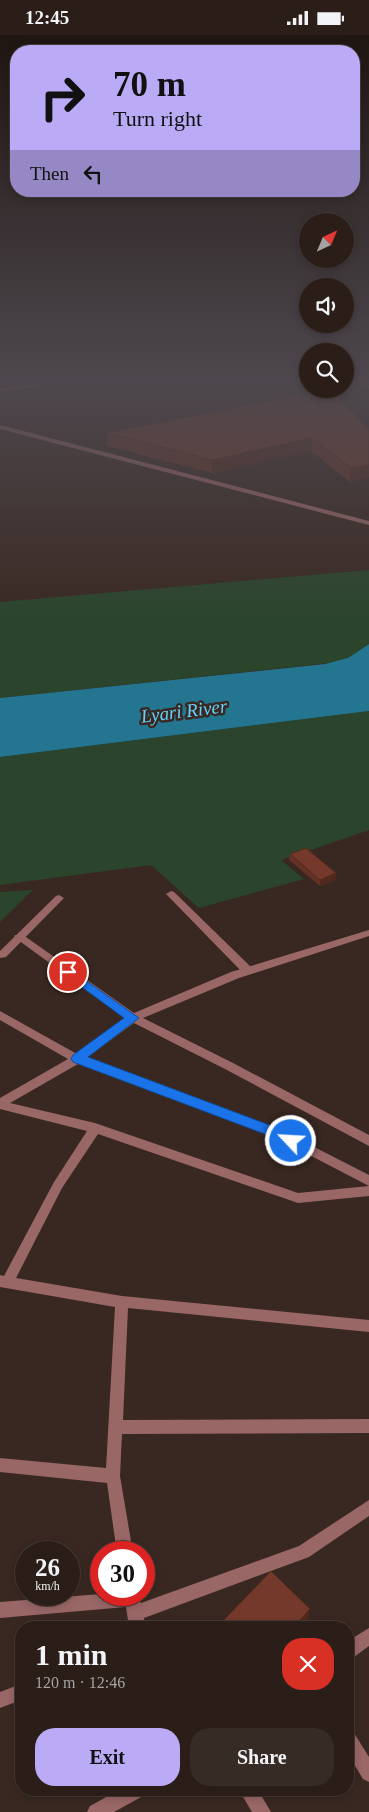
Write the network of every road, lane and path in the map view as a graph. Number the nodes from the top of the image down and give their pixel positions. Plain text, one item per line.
1 (146, 465) edge
2 (369, 523) edge
3 (171, 894) dead end
4 (59, 898) dead end
5 (369, 933) edge
6 (19, 937) junction
7 (0, 954) edge
8 (248, 971) junction
9 (0, 1015) edge
10 (132, 1018) junction
11 (77, 1059) junction
12 (0, 1104) edge
13 (95, 1128) junction
14 (369, 1141) edge
15 (369, 1181) edge
16 (369, 1191) edge
17 (4, 1282) edge
18 (122, 1302) junction
19 (369, 1326) edge
20 (369, 1426) edge
21 (116, 1427) junction
22 (0, 1465) edge
23 (113, 1476) junction
24 (369, 1507) edge
25 (123, 1541) edge
26 (134, 1609) edge
27 (0, 1610) edge
28 (369, 1636) edge
29 (354, 1647) edge
30 (15, 1694) edge
31 (0, 1700) edge
32 (354, 1749) edge
33 (369, 1773) edge
34 (126, 1796) edge
35 (252, 1796) edge
36 (96, 1812) edge
37 (262, 1812) edge

1 - 2 street
3 - 8 street
4 - 6 street
5 - 8 street
6 - 7 street
6 - 10 street
8 - 10 street
9 - 11 street
10 - 11 street
10 - 14 street
11 - 12 street
11 - 15 street
12 - 13 street
13 - 16 street
13 - 17 street
17 - 18 street
18 - 19 street
18 - 21 street
20 - 21 street
21 - 23 street
22 - 23 street
23 - 25 street
24 - 26 street
26 - 27 street
28 - 29 street
30 - 31 street
32 - 33 street
34 - 36 street
35 - 37 street

